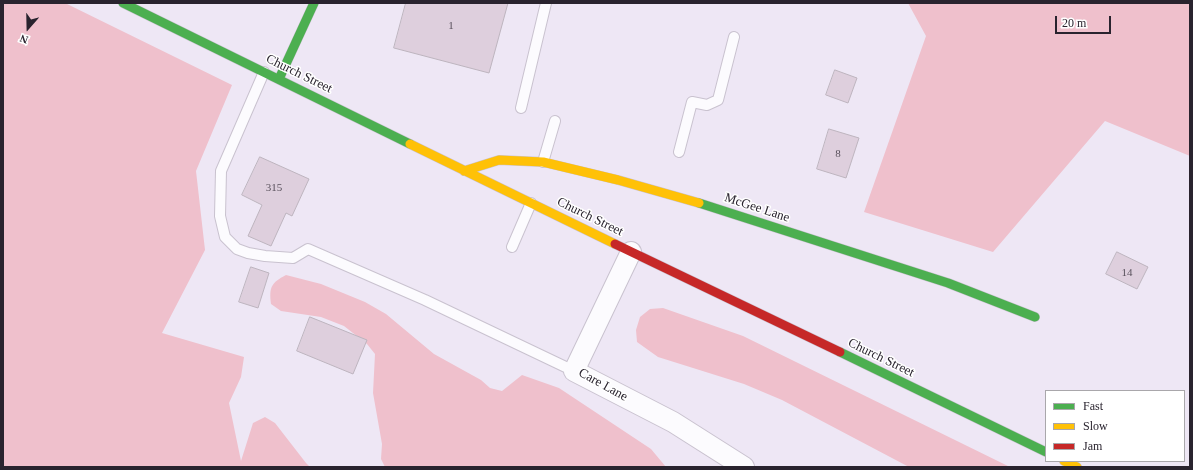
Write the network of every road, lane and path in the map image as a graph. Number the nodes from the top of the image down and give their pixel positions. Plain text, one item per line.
1 (124, 3) edge
2 (314, 3) edge
3 (546, 3) edge
4 (734, 37) dead end
5 (264, 72) junction
6 (279, 79) junction
7 (521, 108) dead end
8 (555, 121) dead end
9 (679, 152) dead end
10 (543, 162) junction
11 (464, 171) junction
12 (531, 203) junction
13 (512, 247) dead end
14 (631, 252) junction
15 (1035, 318) dead end
16 (574, 371) junction
17 (1045, 452) edge
18 (1066, 462) edge
19 (744, 467) edge
20 (1077, 467) edge

1 - 5 main road, Church Street
2 - 6 main road
3 - 7 lane
4 - 9 lane
5 - 6 main road, Church Street
5 - 16 lane
6 - 11 main road, Church Street
8 - 10 lane
10 - 11 main road, McGee Lane
10 - 15 main road, McGee Lane
11 - 12 main road, Church Street
12 - 13 lane
12 - 14 main road, Church Street
14 - 16 street, Care Lane
14 - 17 main road, Church Street
16 - 19 street, Care Lane
18 - 20 main road

